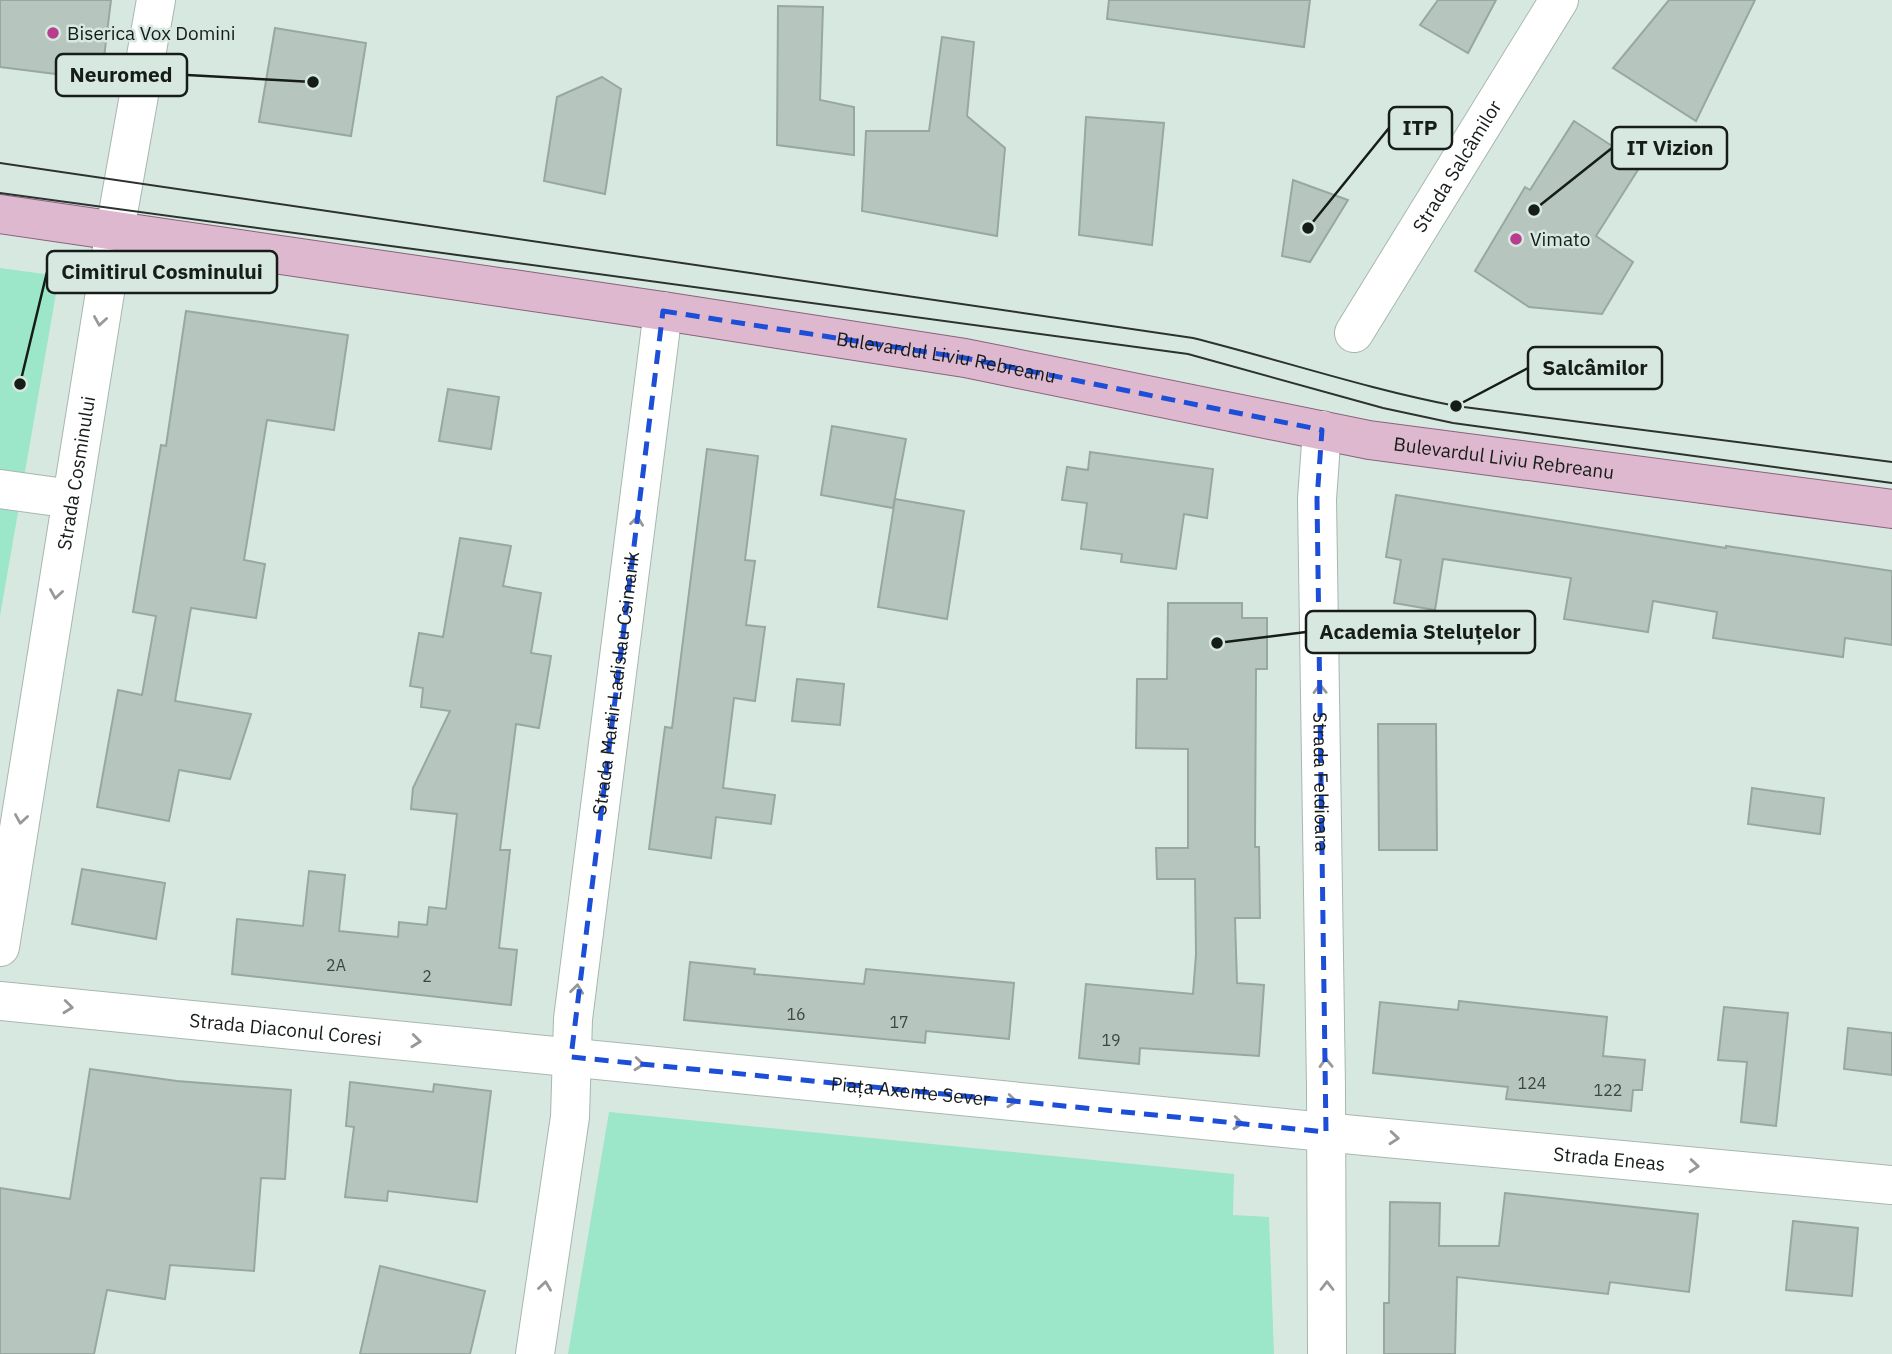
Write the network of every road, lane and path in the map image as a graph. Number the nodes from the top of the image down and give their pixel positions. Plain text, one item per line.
1 (156, 0) edge
2 (1559, 0) edge
3 (0, 214) edge
4 (115, 230) junction
5 (663, 311) junction
6 (1354, 333) dead end
7 (1322, 430) junction
8 (0, 489) edge
9 (72, 499) junction
10 (1892, 509) edge
11 (0, 947) edge
12 (0, 1001) edge
13 (571, 1057) junction
14 (1326, 1132) junction
15 (1892, 1185) edge
16 (535, 1354) edge
17 (1326, 1354) edge

1 - 4 street, Strada Cosminului
2 - 6 street, Strada Salcâmilor
3 - 4 main road, Bulevardul Liviu Rebreanu
4 - 5 main road, Bulevardul Liviu Rebreanu
4 -> 9 street, Strada Cosminului
5 - 7 main road, Bulevardul Liviu Rebreanu
13 -> 5 street, Strada Martir Ladislau Csimarik
7 - 10 main road, Bulevardul Liviu Rebreanu
14 -> 7 street, Strada Feldioara
8 - 9 street
9 -> 11 street, Strada Cosminului
12 -> 13 street, Strada Diaconul Coresi
13 -> 14 street, Piața Axente Sever
16 -> 13 street
14 -> 15 street, Strada Eneas
17 -> 14 street

